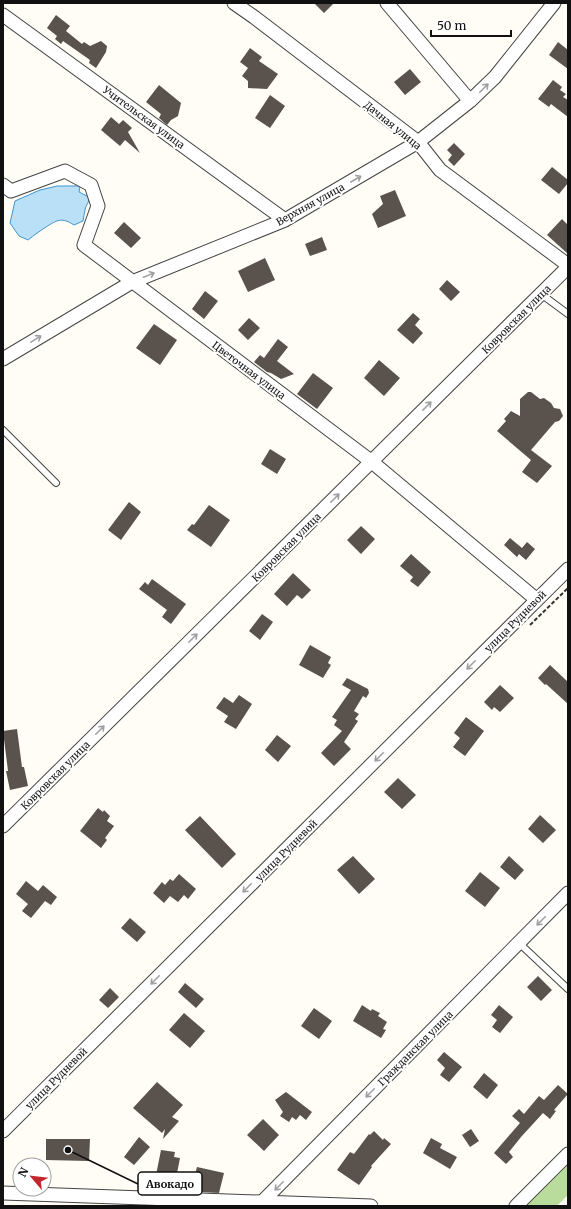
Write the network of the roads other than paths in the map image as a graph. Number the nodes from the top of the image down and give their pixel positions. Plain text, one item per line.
1 (234, 3) edge
2 (387, 3) edge
3 (554, 3) edge
4 (3, 15) edge
5 (470, 101) junction
6 (418, 142) junction
7 (3, 185) edge
8 (286, 220) junction
9 (568, 266) edge
10 (132, 282) junction
11 (541, 294) junction
12 (568, 314) edge
13 (3, 358) edge
14 (3, 430) edge
15 (372, 462) junction
16 (56, 483) dead end
17 (568, 569) edge
18 (537, 600) junction
19 (3, 826) edge
20 (568, 893) edge
21 (518, 943) junction
22 (568, 989) edge
23 (3, 1131) edge
24 (568, 1154) edge
25 (3, 1193) edge
26 (262, 1202) junction
27 (178, 1203) edge
28 (218, 1203) edge
29 (371, 1206) edge
30 (516, 1206) edge

1 - 6 street, Дачная улица
2 - 5 street
5 -> 3 street, Верхняя улица
4 - 8 street, Учительская улица
5 - 6 street, Верхняя улица
8 -> 6 street, Верхняя улица
6 - 9 street, Дачная улица
7 - 10 street, Цветочная улица
10 -> 8 street, Верхняя улица
9 - 11 street, Ковровская улица
13 -> 10 street, Верхняя улица
10 - 15 street, Цветочная улица
11 - 12 lane
15 -> 11 street, Ковровская улица
14 - 16 lane
15 - 18 street, Цветочная улица
19 -> 15 street, Ковровская улица
17 - 18 street, улица Рудневой
18 -> 23 street, улица Рудневой
20 -> 21 street, Гражданская улица
21 - 22 lane
21 -> 26 street, Гражданская улица
24 - 30 street
25 - 27 street
26 - 28 street
26 - 29 street
27 - 28 street

